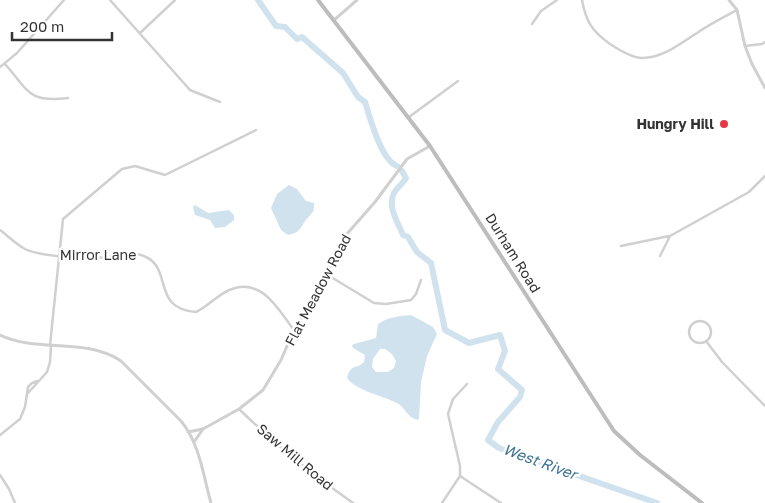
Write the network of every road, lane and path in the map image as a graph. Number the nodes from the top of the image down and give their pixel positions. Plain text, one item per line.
1 (64, 0) edge
2 (110, 0) edge
3 (175, 0) edge
4 (318, 0) edge
5 (357, 0) edge
6 (557, 0) edge
7 (582, 0) edge
8 (729, 0) edge
9 (738, 10) junction
10 (334, 20) junction
11 (532, 24) dead end
12 (140, 32) junction
13 (765, 42) edge
14 (745, 46) junction
15 (5, 64) junction
16 (0, 67) edge
17 (458, 81) dead end
18 (765, 88) edge
19 (68, 98) dead end
20 (220, 102) dead end
21 (409, 117) junction
22 (256, 130) dead end
23 (430, 146) junction
24 (765, 176) edge
25 (0, 230) edge
26 (670, 236) junction
27 (621, 246) dead end
28 (59, 256) junction
29 (660, 256) dead end
30 (326, 274) junction
31 (421, 280) dead end
32 (294, 330) junction
33 (0, 335) edge
34 (706, 341) junction
35 (50, 345) junction
36 (467, 384) dead end
37 (765, 406) edge
38 (239, 409) junction
39 (203, 429) junction
40 (188, 432) junction
41 (0, 435) edge
42 (194, 442) junction
43 (0, 475) edge
44 (460, 476) junction
45 (14, 503) edge
46 (211, 503) edge
47 (353, 503) edge
48 (442, 503) edge
49 (501, 503) edge
50 (702, 503) edge

1 - 15 street
2 - 12 street
3 - 12 street
4 - 10 main road, Durham Road
5 - 10 street
6 - 11 street
7 - 9 street
8 - 9 street
9 - 14 street
10 - 21 main road, Durham Road
12 - 20 street
13 - 14 street
14 - 18 street
15 - 16 street
15 - 19 street
17 - 21 street
21 - 23 main road, Durham Road
22 - 28 street
23 - 30 street, Flat Meadow Road
23 - 50 main road, Durham Road
24 - 26 street
25 - 28 street, Mirror Lane
26 - 27 street
26 - 29 street
28 - 32 street, Mirror Lane
28 - 35 street
30 - 31 street
30 - 32 street, Flat Meadow Road
32 - 38 street, Flat Meadow Road
33 - 35 street
34 - 34 street
34 - 37 street
35 - 40 street
35 - 41 street
36 - 44 street
38 - 39 street, Flat Meadow Road
38 - 47 street, Saw Mill Road
39 - 40 street, Flat Meadow Road
39 - 42 street, Flat Meadow Road
40 - 42 street
42 - 46 street
43 - 45 street
44 - 48 street
44 - 49 street

